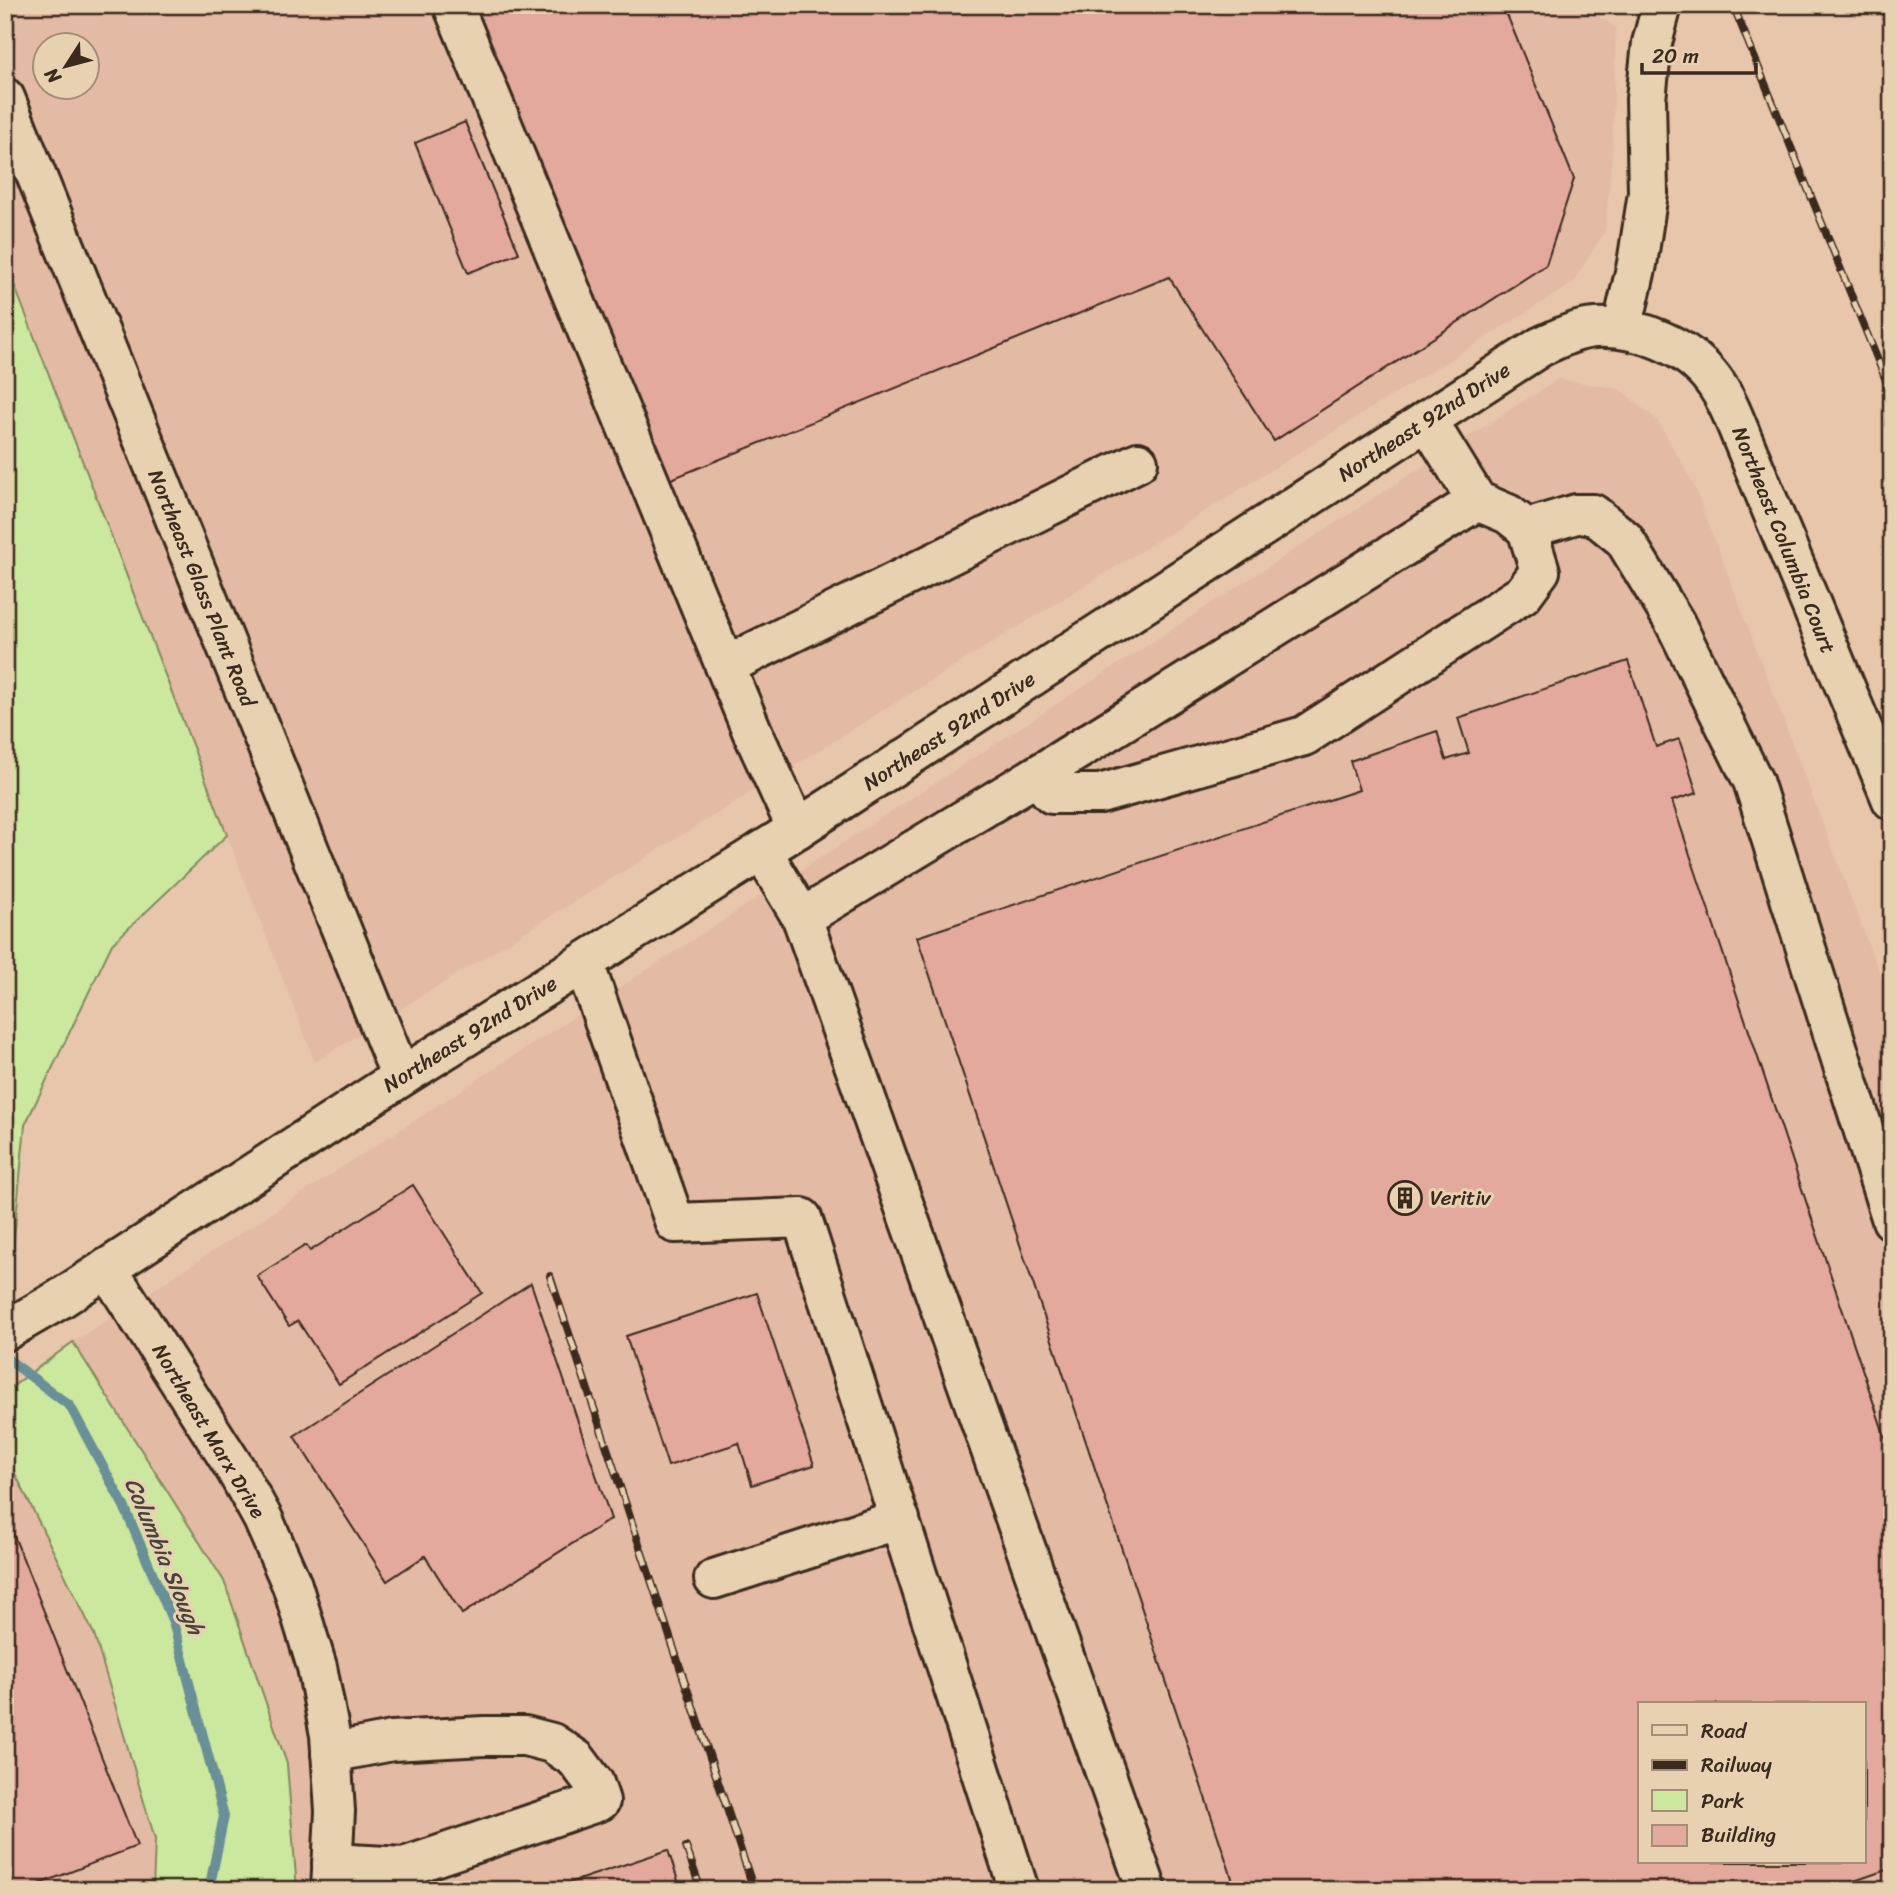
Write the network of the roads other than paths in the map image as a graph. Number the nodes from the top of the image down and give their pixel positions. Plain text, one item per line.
1 (453, 5) edge
2 (1662, 5) edge
3 (5, 98) edge
4 (1622, 329) junction
5 (1427, 420) junction
6 (1138, 462) dead end
7 (1477, 501) junction
8 (1527, 529) junction
9 (725, 666) junction
10 (1036, 776) junction
11 (1892, 800) edge
12 (797, 829) junction
13 (762, 851) junction
14 (802, 919) junction
15 (583, 963) junction
16 (401, 1077) junction
17 (1892, 1220) edge
18 (107, 1268) junction
19 (5, 1331) edge
20 (900, 1519) junction
21 (714, 1579) dead end
22 (331, 1753) junction
23 (331, 1876) edge
24 (1020, 1890) edge
25 (1147, 1890) edge

1 - 9 street
2 - 4 street
3 - 16 street, Northeast Glass Plant Road
4 - 5 street, Northeast 92nd Drive
4 - 11 street, Northeast Columbia Court
5 - 7 street
5 - 12 street, Northeast 92nd Drive
6 - 9 street
7 - 8 street
7 - 10 street
8 - 10 street
8 - 17 street
9 - 12 street
10 - 14 street
12 - 13 street, Northeast 92nd Drive
13 - 14 street
13 - 15 street, Northeast 92nd Drive
14 - 25 street
15 - 16 street, Northeast 92nd Drive
15 - 20 street
16 - 18 street, Northeast 92nd Drive
18 - 19 street, Northeast 92nd Drive
18 - 22 street, Northeast Marx Drive
20 - 21 street
20 - 24 street
22 - 23 street, Northeast Marx Drive
22 - 23 street

